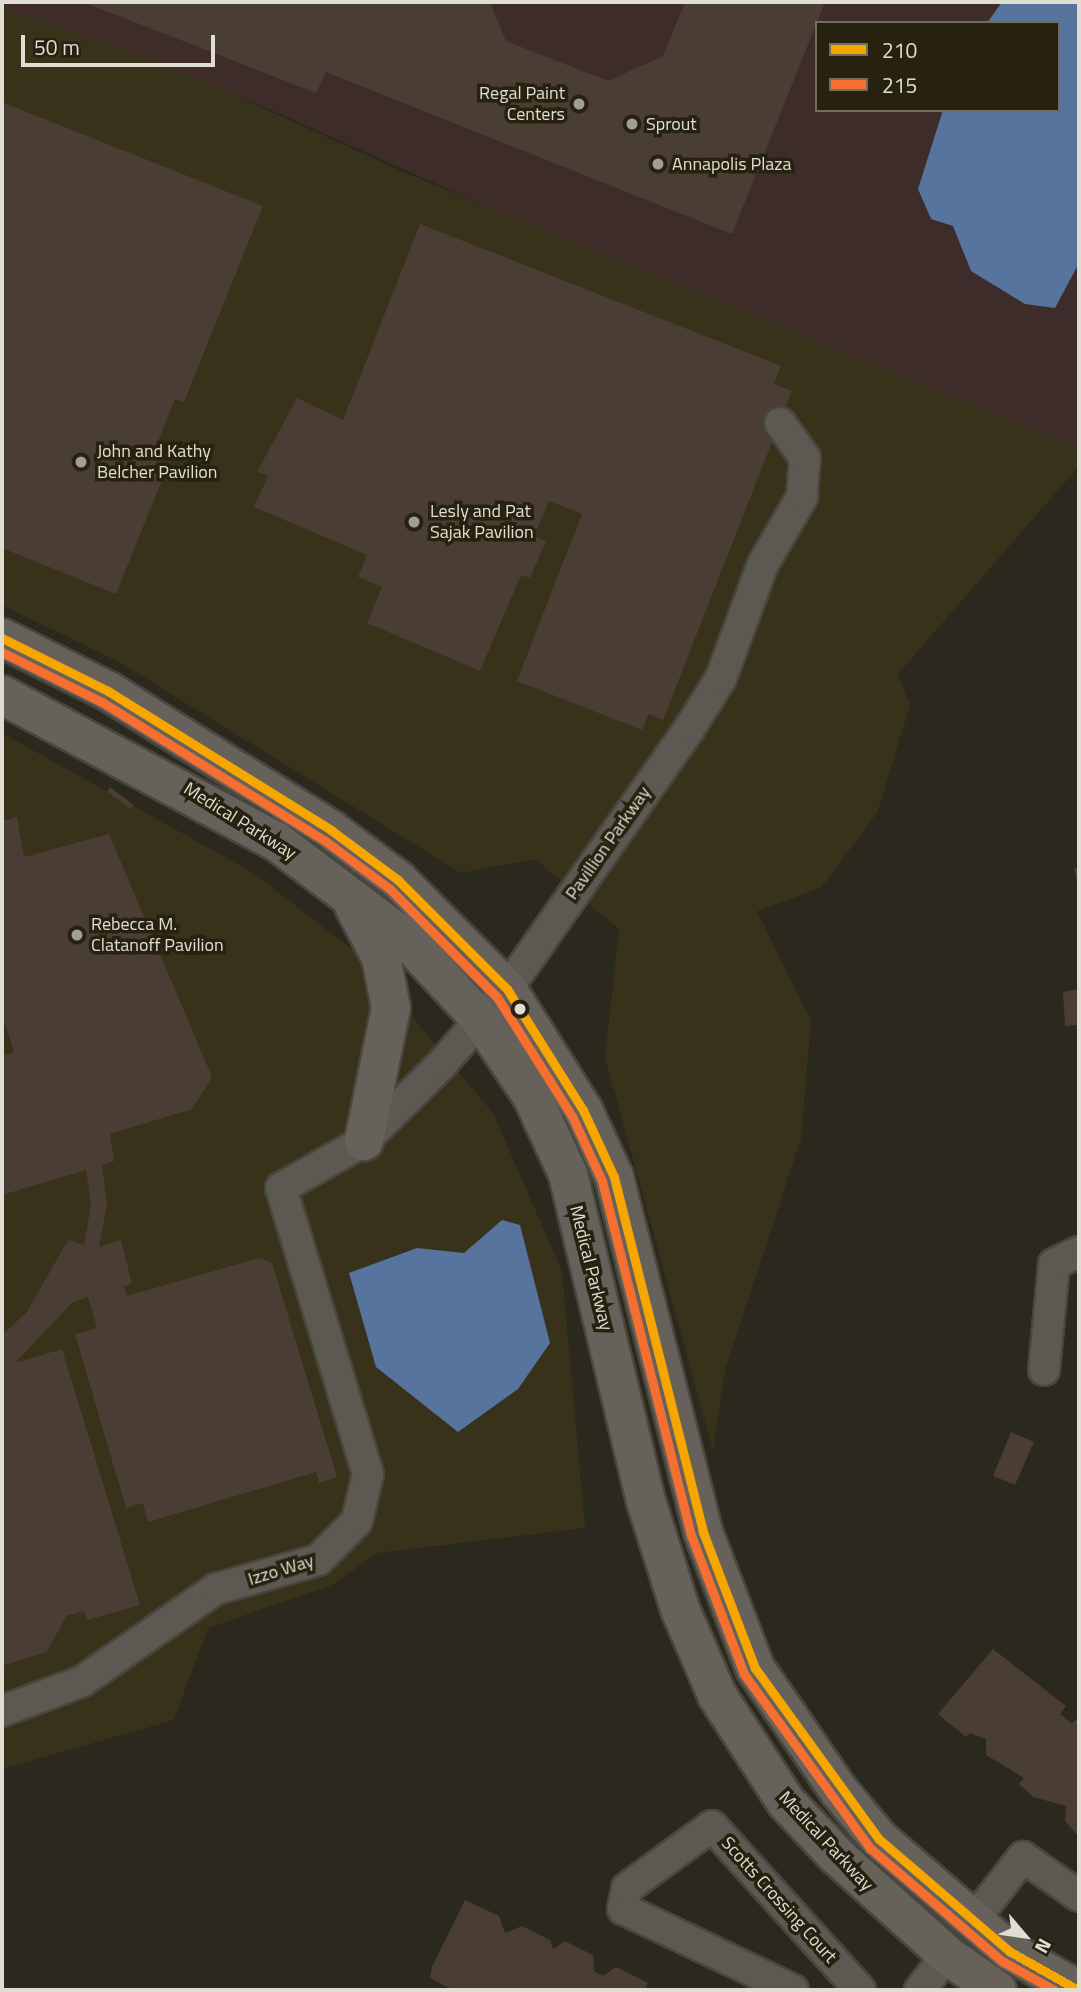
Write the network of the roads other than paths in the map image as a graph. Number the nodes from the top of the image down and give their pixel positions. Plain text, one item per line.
1 (780, 423) dead end
2 (2, 638) edge
3 (2, 695) edge
4 (343, 889) junction
5 (507, 989) junction
6 (481, 1020) junction
7 (364, 1141) junction
8 (281, 1188) joint
9 (1079, 1252) edge
10 (1044, 1370) dead end
11 (2, 1711) edge
12 (1079, 1896) edge
13 (972, 1922) junction
14 (947, 1955) junction
15 (793, 1990) edge
16 (860, 1990) edge
17 (920, 1990) edge
18 (997, 1990) edge
19 (1077, 1990) edge

1 - 5 street, Pavillion Parkway
2 - 5 main road
3 - 4 main road, Medical Parkway
4 - 6 main road, Medical Parkway
4 - 7 main road
5 - 6 street, Pavillion Parkway
5 - 13 main road
6 - 7 street, Pavillion Parkway
6 - 14 main road, Medical Parkway
7 - 8 street, Pavillion Parkway
8 - 11 street, Izzo Way
9 - 10 street
12 - 13 street
13 - 19 main road
14 - 17 street
14 - 18 main road, Medical Parkway
15 - 16 street, Scotts Crossing Court

